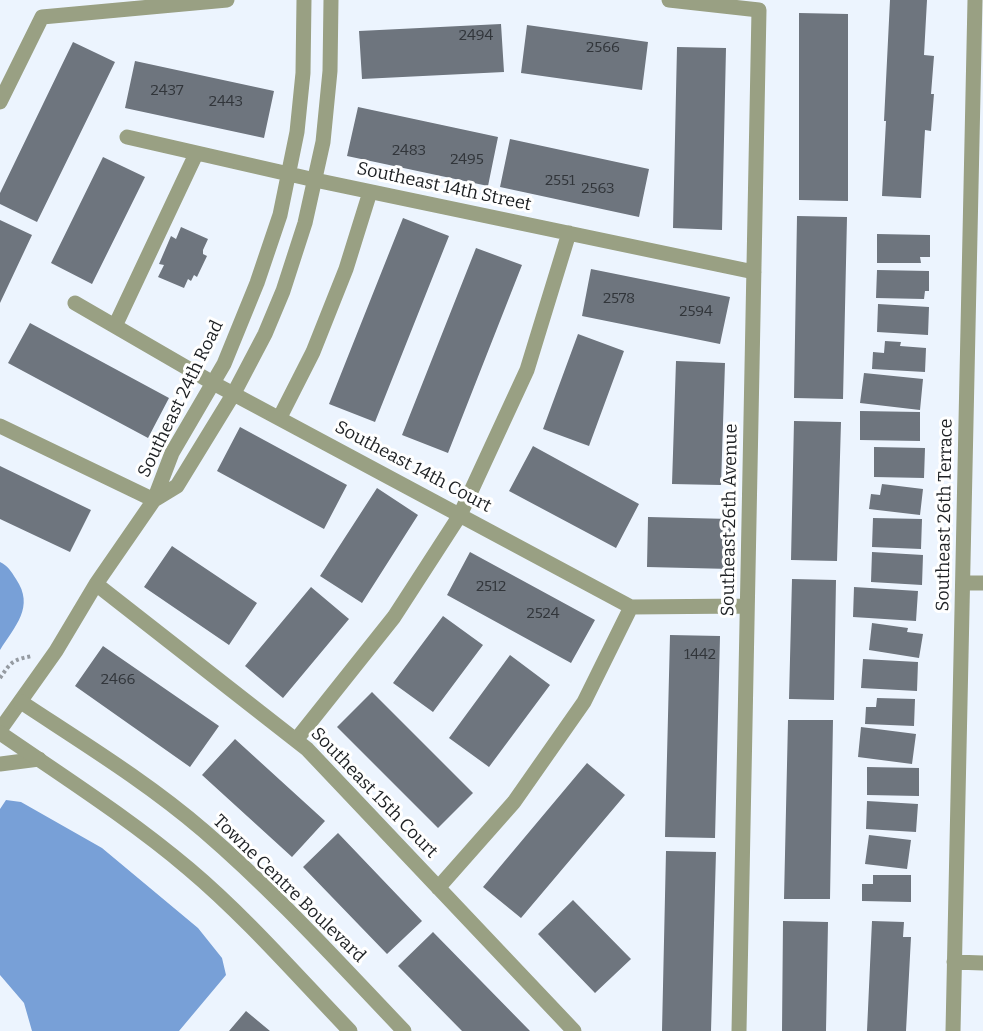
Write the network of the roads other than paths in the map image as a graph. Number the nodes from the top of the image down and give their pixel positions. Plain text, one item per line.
1 (227, 0) edge
2 (304, 0) edge
3 (331, 0) edge
4 (669, 0) edge
5 (975, 0) edge
6 (979, 16) edge
7 (0, 102) edge
8 (127, 137) dead end
9 (196, 154) junction
10 (289, 174) junction
11 (315, 180) junction
12 (370, 192) junction
13 (976, 211) edge
14 (569, 233) junction
15 (754, 272) junction
16 (75, 303) dead end
17 (116, 326) junction
18 (213, 382) junction
19 (234, 393) junction
20 (280, 417) junction
21 (0, 426) edge
22 (154, 500) junction
23 (460, 515) junction
24 (963, 583) junction
25 (983, 583) edge
26 (96, 584) junction
27 (747, 606) junction
28 (631, 607) junction
29 (21, 702) junction
30 (0, 732) edge
31 (296, 740) junction
32 (39, 759) junction
33 (0, 764) edge
34 (438, 888) junction
35 (954, 962) junction
36 (983, 963) edge
37 (350, 1031) edge
38 (404, 1031) edge
39 (574, 1031) edge
40 (739, 1031) edge
41 (953, 1031) edge

1 - 7 street
2 - 10 street, Southeast 24th Road
3 - 11 street, Southeast 24th Road
4 - 15 street, Southeast 26th Avenue
5 - 6 street, Southeast 26th Terrace
6 - 13 street, Southeast 26th Terrace
8 - 9 street, Southeast 14th Street
9 - 10 street, Southeast 14th Street
9 - 17 street
10 - 11 street, Southeast 14th Street
10 - 18 street, Southeast 24th Road
11 - 12 street, Southeast 14th Street
11 - 19 street, Southeast 24th Road
12 - 14 street, Southeast 14th Street
12 - 20 street
13 - 24 street, Southeast 26th Terrace
14 - 15 street, Southeast 14th Street
14 - 23 street
15 - 27 street, Southeast 26th Avenue
16 - 17 street, Southeast 14th Court
17 - 18 street, Southeast 14th Court
18 - 19 street, Southeast 14th Court
18 - 22 street, Southeast 24th Road
19 - 20 street, Southeast 14th Court
19 - 22 street, Southeast 24th Road
20 - 23 street, Southeast 14th Court
21 - 22 street
22 - 26 street, Southeast 24th Road
23 - 28 street, Southeast 14th Court
23 - 31 street
24 - 25 street
24 - 35 street, Southeast 26th Terrace
26 - 29 street, Southeast 24th Road
26 - 31 street, Southeast 15th Court
27 - 28 street, Southeast 14th Court
27 - 40 street, Southeast 26th Avenue
28 - 34 street
29 - 30 street, Southeast 24th Road
29 - 38 street, Towne Centre Boulevard
30 - 32 street
31 - 34 street, Southeast 15th Court
32 - 33 street
32 - 37 street
34 - 39 street, Southeast 15th Court
35 - 36 street
35 - 41 street, Southeast 26th Terrace

